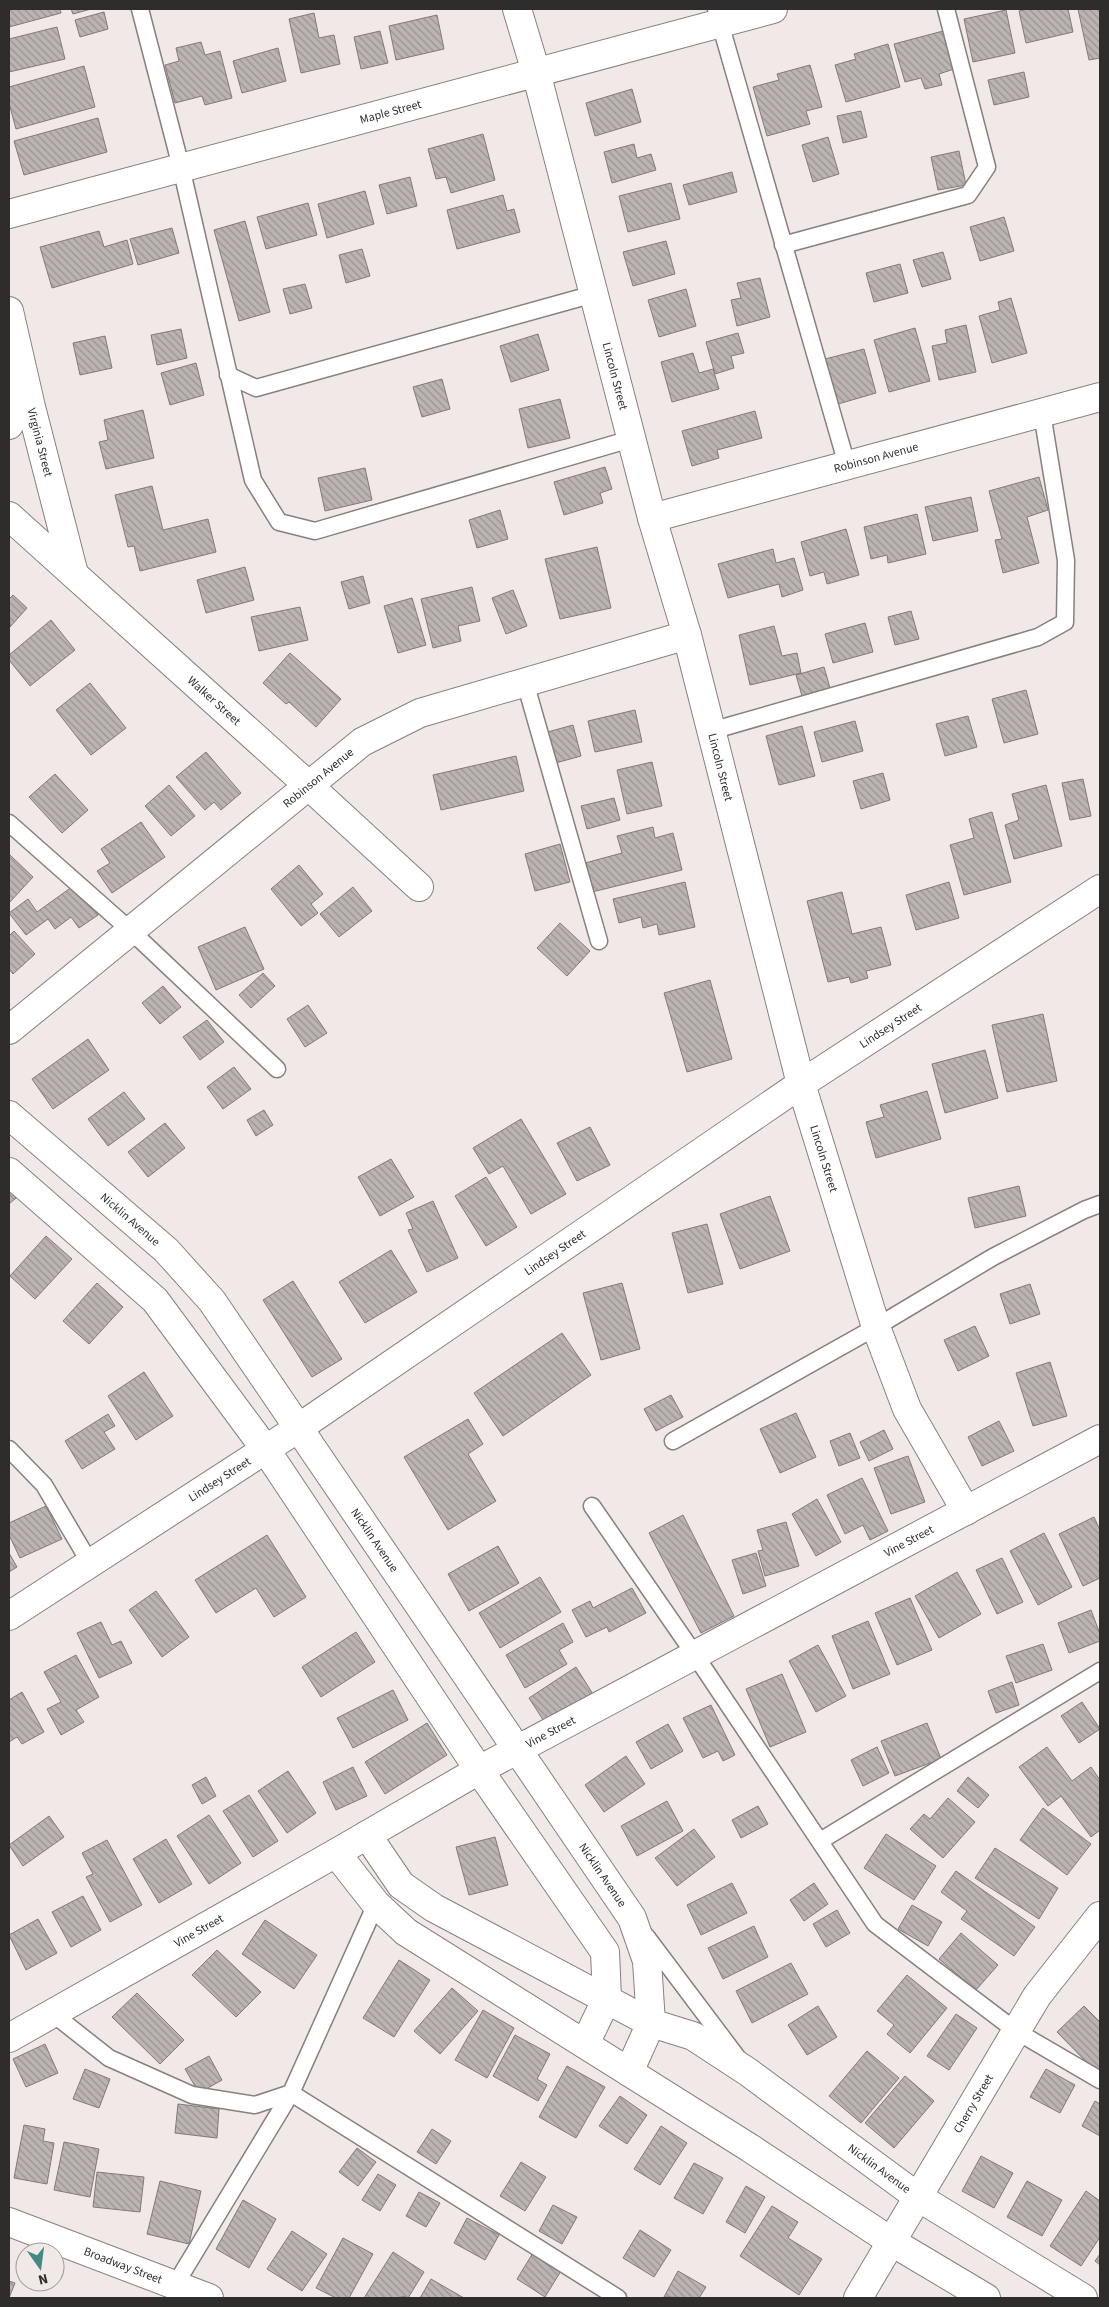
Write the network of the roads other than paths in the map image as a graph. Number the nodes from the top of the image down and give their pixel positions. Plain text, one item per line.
1 (140, 9) edge
2 (517, 9) edge
3 (772, 9) edge
4 (946, 9) edge
5 (717, 16) edge
6 (536, 72) junction
7 (181, 167) junction
8 (9, 214) edge
9 (783, 245) junction
10 (594, 294) junction
11 (9, 311) edge
12 (228, 375) junction
13 (24, 378) junction
14 (1100, 397) edge
15 (1042, 413) junction
16 (9, 425) edge
17 (631, 440) junction
18 (847, 465) junction
19 (9, 516) edge
20 (652, 518) junction
21 (74, 574) junction
22 (687, 635) junction
23 (525, 682) junction
24 (711, 732) junction
25 (308, 785) junction
26 (9, 823) edge
27 (418, 887) dead end
28 (1100, 889) edge
29 (130, 930) junction
30 (599, 941) dead end
31 (9, 1030) edge
32 (277, 1069) dead end
33 (801, 1084) junction
34 (9, 1115) edge
35 (9, 1172) edge
36 (1100, 1204) edge
37 (876, 1327) junction
38 (297, 1429) junction
39 (1100, 1439) edge
40 (673, 1441) dead end
41 (9, 1449) edge
42 (266, 1450) junction
43 (592, 1506) dead end
44 (966, 1510) junction
45 (90, 1563) junction
46 (9, 1616) edge
47 (696, 1654) junction
48 (1100, 1671) edge
49 (516, 1750) junction
50 (479, 1770) junction
51 (367, 1835) junction
52 (820, 1841) junction
53 (336, 1853) junction
54 (376, 1904) junction
55 (1100, 1916) edge
56 (632, 1918) junction
57 (608, 1998) junction
58 (52, 2014) junction
59 (651, 2023) junction
60 (1016, 2031) junction
61 (9, 2038) edge
62 (585, 2044) junction
63 (629, 2072) junction
64 (748, 2072) junction
65 (1100, 2080) edge
66 (291, 2093) junction
67 (918, 2197) junction
68 (9, 2222) edge
69 (892, 2242) junction
70 (175, 2285) junction
71 (209, 2298) edge
72 (618, 2298) edge
73 (858, 2298) edge
74 (986, 2298) edge
75 (1083, 2298) edge

1 - 7 lane
2 - 6 street, Lincoln Street
3 - 5 street, Maple Street
4 - 9 lane
5 - 6 street, Maple Street
5 - 9 lane
6 - 7 street, Maple Street
6 - 10 street, Lincoln Street
7 - 8 street, Maple Street
7 - 12 lane
9 - 18 lane
10 - 12 lane
10 - 17 street, Lincoln Street
11 - 13 street, Virginia Street
12 - 17 lane
13 - 16 street
13 - 21 street, Virginia Street
14 - 15 street, Robinson Avenue
15 - 18 street, Robinson Avenue
15 - 24 lane
17 - 20 street, Lincoln Street
18 - 20 street, Robinson Avenue
19 - 21 street, Walker Street
20 - 22 street, Lincoln Street
21 - 25 street, Walker Street
22 - 23 street, Robinson Avenue
22 - 24 street, Lincoln Street
23 - 25 street, Robinson Avenue
23 - 30 lane
24 - 33 street, Lincoln Street
25 - 27 street, Walker Street
25 - 29 street, Robinson Avenue
26 - 29 lane
28 - 33 street, Lindsey Street
29 - 31 street, Robinson Avenue
29 - 32 lane
33 - 37 street, Lincoln Street
33 - 38 street, Lindsey Street
34 - 38 street, Nicklin Avenue
35 - 42 street
36 - 37 lane
37 - 40 lane
37 - 44 street, Lincoln Street
38 - 42 street, Lindsey Street
38 - 49 street, Nicklin Avenue
39 - 44 street, Vine Street
41 - 45 lane
42 - 45 street, Lindsey Street
42 - 50 street
43 - 47 lane
44 - 47 street, Vine Street
45 - 46 street, Lindsey Street
47 - 49 street, Vine Street
47 - 52 lane
48 - 52 lane
49 - 50 street, Vine Street
49 - 56 street, Nicklin Avenue
50 - 51 street, Vine Street
50 - 57 street
51 - 53 street, Vine Street
51 - 57 street, Nicklin Avenue
52 - 60 lane
53 - 54 street
53 - 58 street, Vine Street
54 - 62 street
54 - 66 lane
55 - 60 street, Cherry Street
56 - 59 street, Nicklin Avenue
56 - 64 lane
57 - 59 street, Nicklin Avenue
57 - 62 street
58 - 61 street, Vine Street
58 - 66 lane
59 - 63 street, Nicklin Avenue
59 - 64 street, Nicklin Avenue
60 - 65 lane
60 - 67 street, Cherry Street
62 - 63 street
63 - 69 street
64 - 67 street, Nicklin Avenue
66 - 70 lane
66 - 72 lane
67 - 69 street, Cherry Street
67 - 75 street, Nicklin Avenue
68 - 70 street, Broadway Street
69 - 73 street, Cherry Street
69 - 74 street
70 - 71 street, Broadway Street

